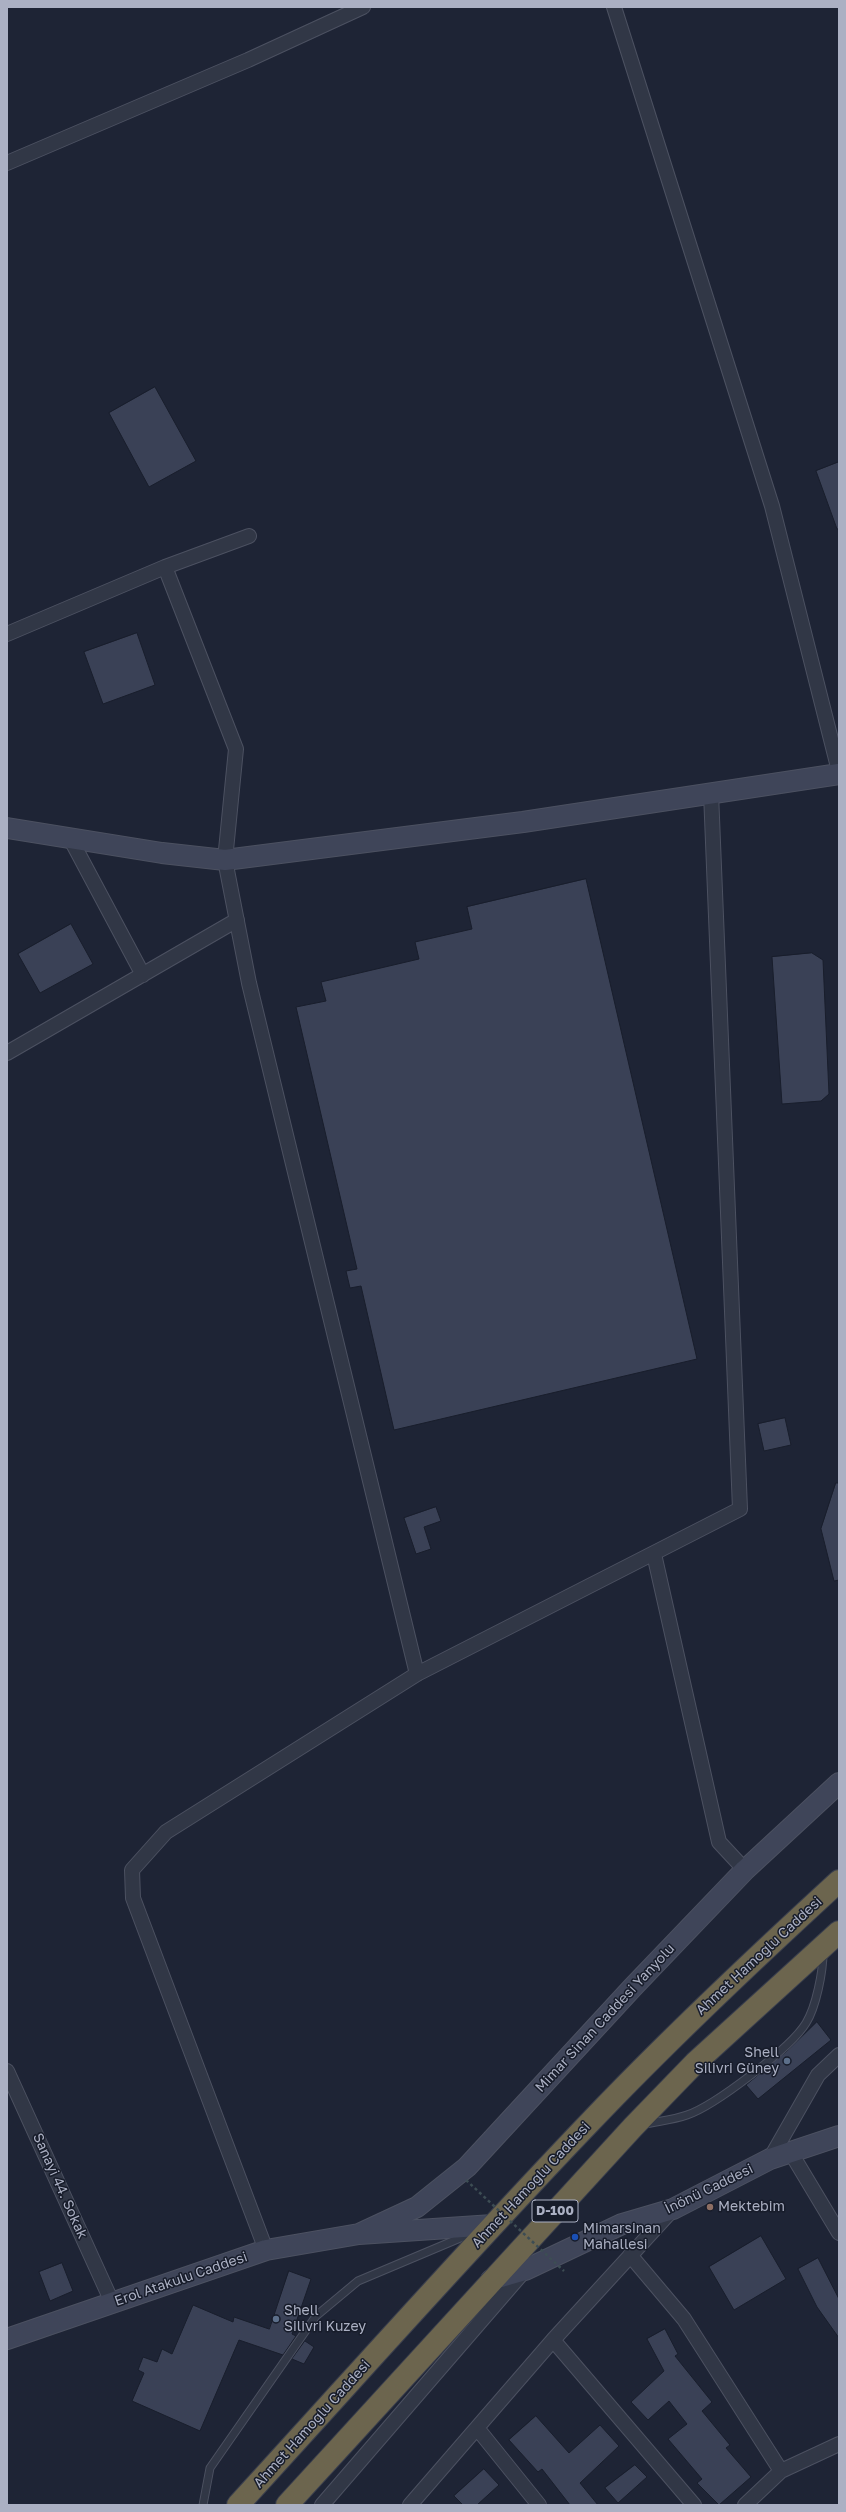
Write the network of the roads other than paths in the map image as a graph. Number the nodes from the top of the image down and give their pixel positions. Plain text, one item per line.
1 (362, 7) edge
2 (614, 7) edge
3 (7, 163) edge
4 (249, 536) dead end
5 (165, 567) junction
6 (7, 634) edge
7 (839, 772) edge
8 (711, 793) junction
9 (7, 828) edge
10 (70, 838) junction
11 (225, 860) junction
12 (237, 920) junction
13 (142, 975) junction
14 (7, 1053) edge
15 (654, 1554) junction
16 (417, 1674) junction
17 (839, 1783) edge
18 (745, 1870) junction
19 (839, 1881) edge
20 (839, 1932) edge
21 (823, 1947) junction
22 (839, 2055) edge
23 (7, 2071) edge
24 (633, 2127) junction
25 (839, 2136) edge
26 (791, 2153) junction
27 (770, 2159) junction
28 (673, 2210) junction
29 (493, 2225) junction
30 (839, 2233) edge
31 (359, 2234) junction
32 (266, 2250) junction
33 (630, 2255) junction
34 (525, 2270) junction
35 (491, 2280) junction
36 (112, 2302) junction
37 (7, 2340) edge
38 (553, 2340) junction
39 (477, 2428) junction
40 (839, 2444) edge
41 (781, 2471) junction
42 (203, 2505) edge
43 (238, 2505) edge
44 (288, 2505) edge
45 (322, 2505) edge
46 (410, 2505) edge
47 (539, 2505) edge
48 (694, 2505) edge
49 (745, 2505) edge

1 - 3 street
2 - 7 street
4 - 5 street
5 - 6 street
5 - 11 street
7 - 8 main road
8 - 11 main road
8 - 15 street
9 - 10 main road
10 - 11 main road
10 - 13 street
11 - 12 street
12 - 13 street
12 - 16 street
13 - 14 street
15 - 16 street
15 - 18 street
16 - 32 street
17 - 18 main road, Mimar Sinan Caddesi Yanyolu
18 - 31 main road, Mimar Sinan Caddesi Yanyolu
19 - 29 highway, Ahmet Hamoğlu Caddesi / D-100
20 - 21 highway, D-100
21 - 24 highway, D-100
21 - 24 lane
22 - 27 street
23 - 36 street, Sanayi 44. Sokak
24 - 35 highway, D-100
25 - 26 main road, İnönü Caddesi
26 - 27 main road, İnönü Caddesi
26 - 30 street
27 - 28 main road, İnönü Caddesi
28 - 33 street
28 - 34 main road, İnönü Caddesi
29 - 31 main road
29 - 42 lane
29 - 43 highway, Ahmet Hamoğlu Caddesi / D-100
31 - 32 main road, Erol Atakulu Caddesi
32 - 36 main road, Erol Atakulu Caddesi
33 - 38 street
33 - 41 street
34 - 35 main road, İnönü Caddesi
34 - 45 street
35 - 44 highway, D-100
36 - 37 main road, Erol Atakulu Caddesi
38 - 39 street
38 - 48 street
39 - 46 street
39 - 47 street
40 - 41 street
41 - 49 street

